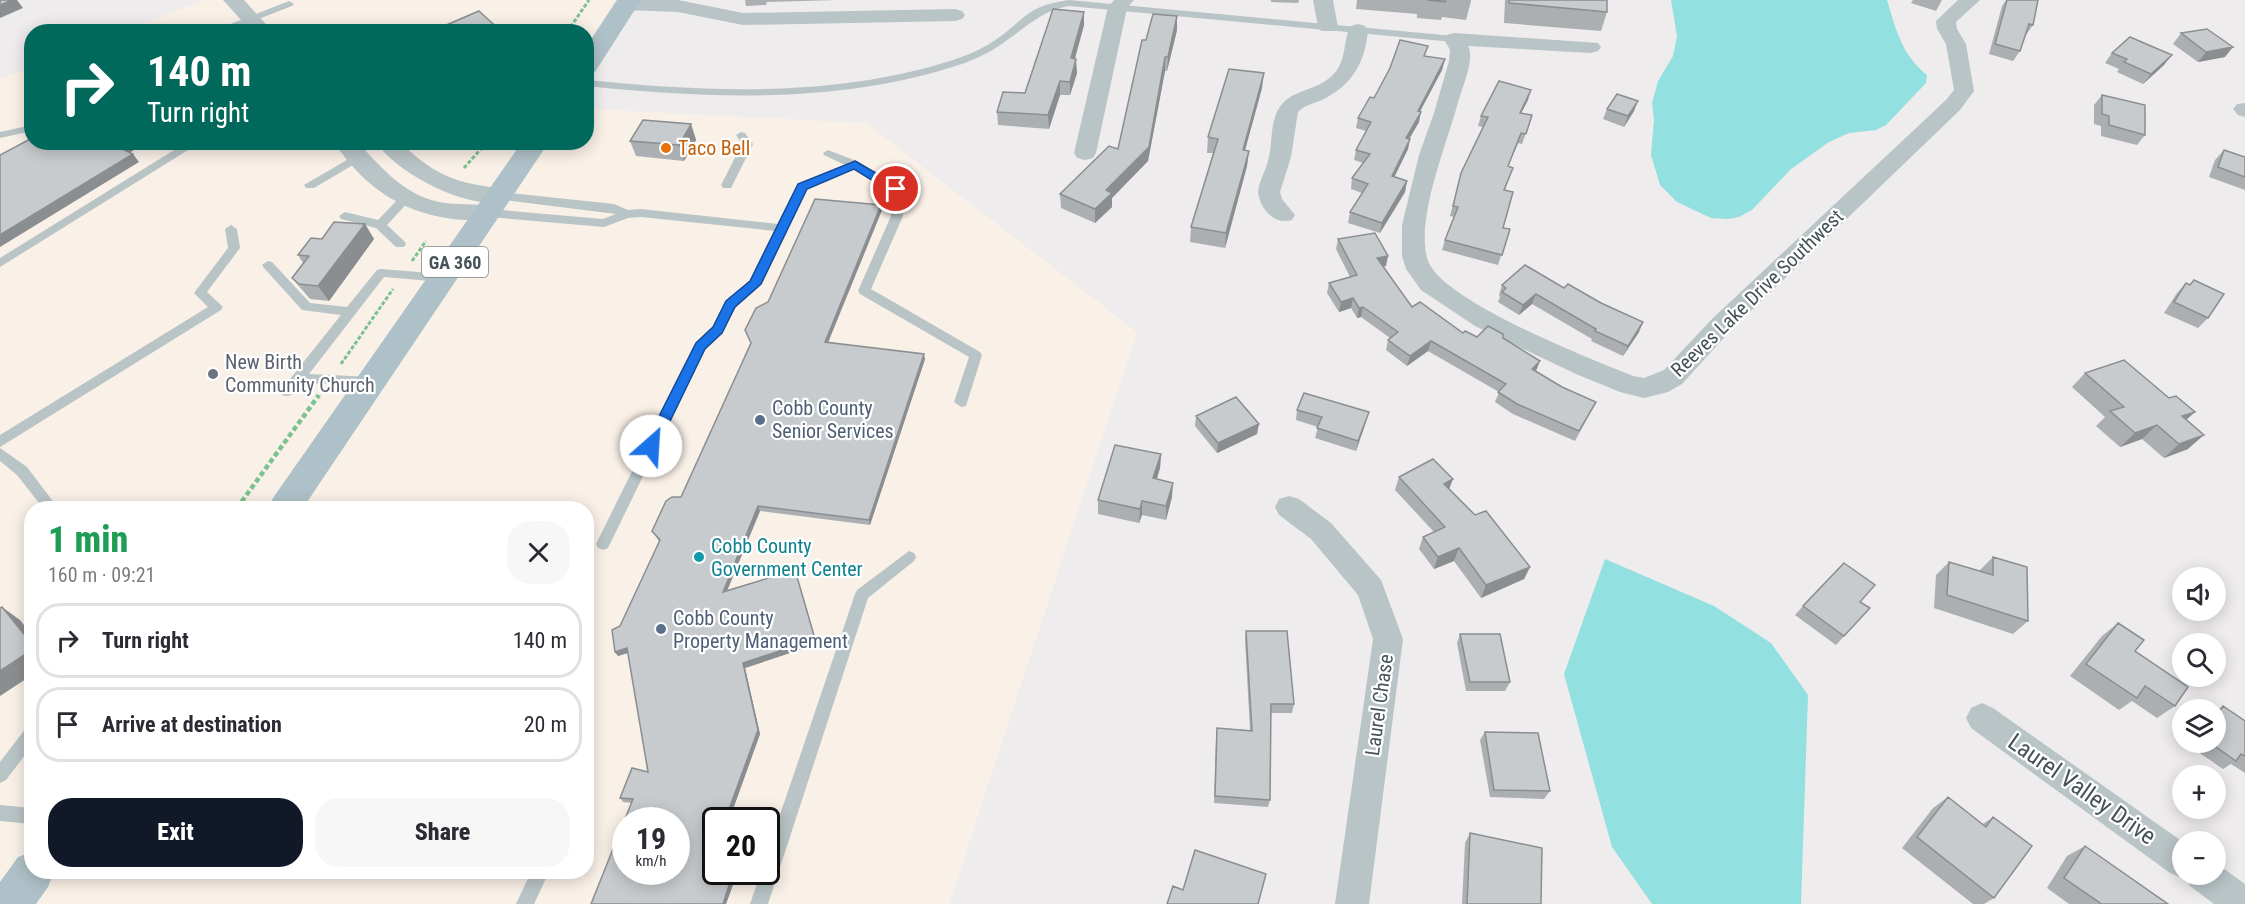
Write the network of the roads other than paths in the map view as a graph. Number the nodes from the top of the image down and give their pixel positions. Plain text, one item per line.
1 (233, 0) edge
2 (1323, 0) edge
3 (1970, 0) edge
4 (628, 2) edge
5 (289, 4) dead end
6 (1121, 4) edge
7 (955, 15) dead end
8 (256, 24) edge
9 (259, 24) edge
10 (1328, 27) junction
11 (1358, 30) junction
12 (1454, 39) junction
13 (1591, 47) dead end
14 (594, 55) edge
15 (594, 84) edge
16 (24, 130) edge
17 (0, 135) edge
18 (741, 135) dead end
19 (183, 150) edge
20 (352, 150) edge
21 (394, 150) edge
22 (531, 150) edge
23 (828, 153) dead end
24 (1085, 153) dead end
25 (855, 165) junction
26 (310, 185) dead end
27 (727, 185) dead end
28 (406, 198) junction
29 (495, 205) junction
30 (626, 214) junction
31 (1284, 215) dead end
32 (345, 216) dead end
33 (380, 225) junction
34 (781, 228) junction
35 (231, 229) dead end
36 (400, 244) dead end
37 (0, 263) edge
38 (268, 265) dead end
39 (443, 278) junction
40 (350, 312) junction
41 (298, 378) junction
42 (372, 382) junction
43 (287, 392) dead end
44 (961, 402) dead end
45 (0, 442) edge
46 (0, 453) edge
47 (46, 501) edge
48 (290, 501) edge
49 (1289, 507) dead end
50 (603, 544) dead end
51 (909, 557) dead end
52 (1982, 718) dead end
53 (24, 744) edge
54 (0, 775) edge
55 (0, 813) edge
56 (24, 815) edge
57 (2172, 854) edge
58 (28, 879) edge
59 (537, 879) edge
60 (2217, 885) edge
61 (10, 904) edge
62 (525, 904) edge
63 (759, 904) edge
64 (1352, 904) edge
65 (2243, 904) edge

1 - 8 street
2 - 10 street
3 - 12 street, Reeves Lake Drive Southwest
4 - 7 street
4 - 14 main road
5 - 9 lane
6 - 10 lane
6 - 15 lane
6 - 24 street
10 - 11 lane
11 - 12 lane
11 - 31 street
12 - 13 street
16 - 17 lane
18 - 27 lane
19 - 37 lane
20 - 26 lane
20 - 28 street
21 - 29 street
22 - 29 main road, GA 360
23 - 25 lane
25 - 34 lane
25 - 44 lane
28 - 29 street
28 - 33 lane
29 - 30 lane
29 - 30 lane
29 - 39 main road, GA 360
30 - 34 lane
32 - 33 lane
33 - 36 lane
34 - 50 lane
35 - 45 lane
38 - 40 lane
39 - 40 lane
39 - 42 main road, GA 360
40 - 41 lane
41 - 42 lane
41 - 43 lane
42 - 48 main road, GA 360
46 - 47 lane
49 - 64 street, Laurel Chase
51 - 63 lane
52 - 57 street, Laurel Valley Drive
53 - 54 lane
55 - 56 lane
58 - 61 main road
59 - 62 lane
60 - 65 street

